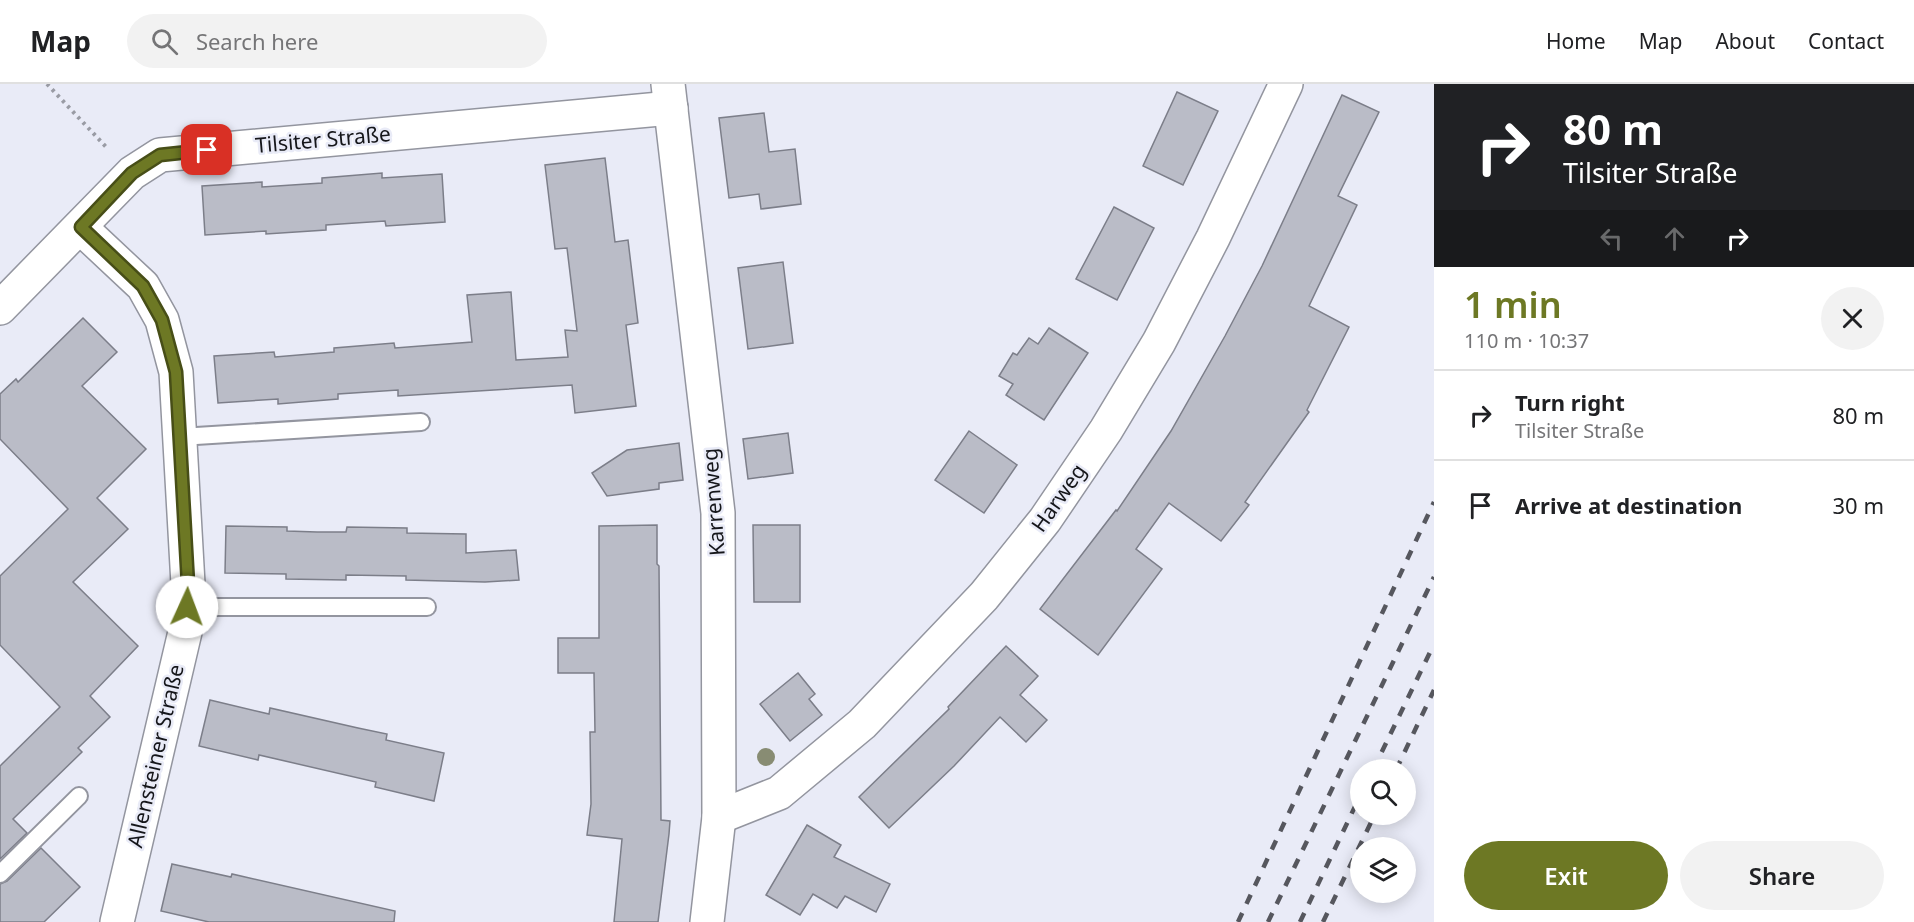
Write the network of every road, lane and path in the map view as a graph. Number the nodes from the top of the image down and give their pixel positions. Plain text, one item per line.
1 (47, 84) edge
2 (1286, 84) edge
3 (669, 96) edge
4 (132, 173) junction
5 (81, 227) junction
6 (0, 308) edge
7 (420, 422) dead end
8 (180, 437) junction
9 (187, 607) junction
10 (427, 607) dead end
11 (79, 796) dead end
12 (719, 817) junction
13 (0, 874) edge
14 (117, 922) edge
15 (707, 922) edge

1 - 4 path
2 - 12 street, Harweg
3 - 4 street, Tilsiter Straße
3 - 12 street, Karrenweg
4 - 5 street, Tilsiter Straße
5 - 6 street, Tilsiter Straße
5 - 8 street, Allensteiner Straße
7 - 8 lane
8 - 9 street, Allensteiner Straße
9 - 10 lane
9 - 14 street, Allensteiner Straße
11 - 13 lane
12 - 15 street, Karrenweg

